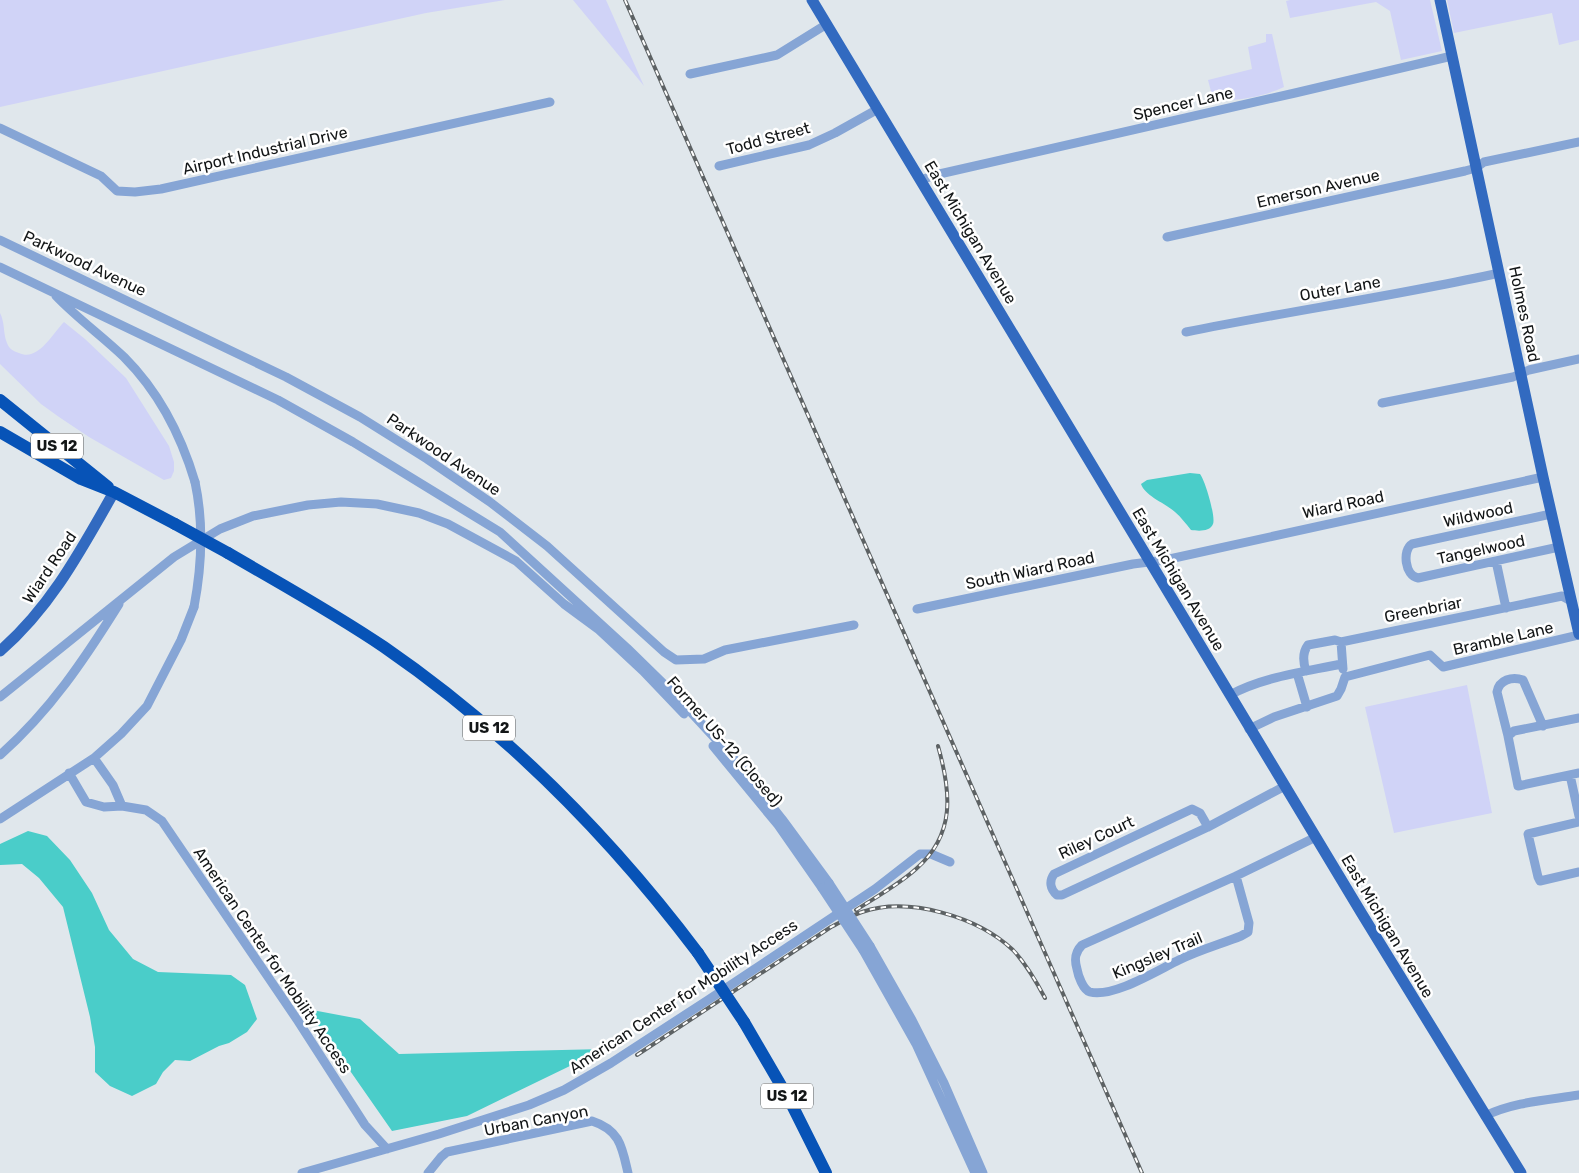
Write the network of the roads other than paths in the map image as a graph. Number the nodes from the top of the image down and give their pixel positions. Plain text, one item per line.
1 (812, 0) edge
2 (1440, 0) edge
3 (827, 24) junction
4 (1452, 56) junction
5 (690, 74) dead end
6 (550, 102) dead end
7 (878, 109) junction
8 (0, 128) edge
9 (1579, 142) edge
10 (719, 166) dead end
11 (1476, 168) junction
12 (921, 180) junction
13 (1167, 237) dead end
14 (0, 240) edge
15 (0, 268) edge
16 (1499, 273) junction
17 (51, 291) junction
18 (1186, 332) dead end
19 (1579, 359) edge
20 (1521, 375) junction
21 (0, 400) edge
22 (1382, 403) dead end
23 (0, 432) edge
24 (1543, 477) junction
25 (114, 492) junction
26 (1551, 514) junction
27 (1559, 546) junction
28 (1496, 561) junction
29 (1149, 563) junction
30 (1410, 574) joint
31 (123, 598) junction
32 (1571, 600) junction
33 (1506, 608) junction
34 (917, 609) dead end
35 (854, 625) dead end
36 (1579, 635) edge
37 (1340, 642) junction
38 (0, 652) edge
39 (1341, 664) junction
40 (1302, 672) junction
41 (1345, 677) junction
42 (1230, 696) junction
43 (0, 697) edge
44 (1307, 707) junction
45 (1579, 718) edge
46 (1543, 726) junction
47 (1250, 729) junction
48 (1508, 736) junction
49 (0, 755) edge
50 (94, 758) junction
51 (69, 773) junction
52 (1579, 773) edge
53 (1570, 776) junction
54 (1285, 786) junction
55 (122, 806) junction
56 (1579, 816) edge
57 (0, 819) edge
58 (1579, 822) edge
59 (1208, 827) junction
60 (1316, 837) junction
61 (950, 862) dead end
62 (1579, 872) edge
63 (1236, 876) junction
64 (826, 886) junction
65 (866, 948) junction
66 (1579, 1095) edge
67 (1485, 1116) junction
68 (387, 1150) junction
69 (302, 1173) edge
70 (428, 1173) edge
71 (628, 1173) edge
72 (826, 1173) edge
73 (975, 1173) edge
74 (983, 1173) edge
75 (1521, 1173) edge

1 - 3 main road, East Michigan Avenue
2 - 4 main road, Holmes Road
3 - 5 street
3 - 7 main road, East Michigan Avenue
4 - 11 main road, Holmes Road
4 - 12 street, Spencer Lane
6 - 8 street, Airport Industrial Drive
7 - 10 street, Todd Street
7 - 12 main road, East Michigan Avenue
9 - 11 street, Emerson Avenue
11 - 13 street, Emerson Avenue
11 - 16 main road, Holmes Road
12 - 29 main road, East Michigan Avenue
14 - 35 street, Parkwood Avenue
15 - 17 street
16 - 18 street, Outer Lane
16 - 20 main road, Holmes Road
17 - 50 street, bridge
17 - 64 street
19 - 20 street
20 - 22 street
20 - 24 main road, Holmes Road
21 - 25 highway, US 12 / US 12
23 - 25 highway, US 12 / US 12
24 - 26 main road, Holmes Road
24 - 29 street, Wiard Road
25 - 38 main road, Wiard Road
25 - 72 highway, US 12 / US 12, bridge
26 - 27 main road, Holmes Road
26 - 30 street, Wildwood
27 - 28 street, Tangelwood
27 - 32 main road, Holmes Road
28 - 30 street, Tangelwood
28 - 33 street
29 - 34 street, South Wiard Road
29 - 42 main road, East Michigan Avenue
31 - 43 street, Former US-12 (Closed)
31 - 49 street
31 - 64 street, Former US-12 (Closed)
32 - 33 street, Greenbriar
32 - 36 main road, Holmes Road
33 - 37 street, Greenbriar
36 - 41 street, Bramble Lane
37 - 39 street
37 - 40 street, Greenbriar
39 - 40 street
39 - 41 street
40 - 42 street
40 - 44 street, Greenbriar
41 - 44 street
42 - 47 main road, East Michigan Avenue
44 - 47 street
45 - 46 street
46 - 48 street
46 - 48 street
47 - 54 main road, East Michigan Avenue
48 - 53 street
50 - 51 street
50 - 55 street
51 - 55 street, American Center for Mobility Access
51 - 57 street
52 - 53 street
53 - 56 street
54 - 59 street, Riley Court
54 - 60 main road, East Michigan Avenue
55 - 68 street, American Center for Mobility Access
58 - 62 street
59 - 59 street, Riley Court
60 - 63 street, Kingsley Trail
60 - 67 main road, East Michigan Avenue
61 - 68 street, American Center for Mobility Access
63 - 63 street, Kingsley Trail
64 - 65 street, bridge
65 - 73 street
65 - 74 street
66 - 67 street
67 - 75 main road, East Michigan Avenue
68 - 69 street, American Center for Mobility Access
70 - 71 street, Urban Canyon

